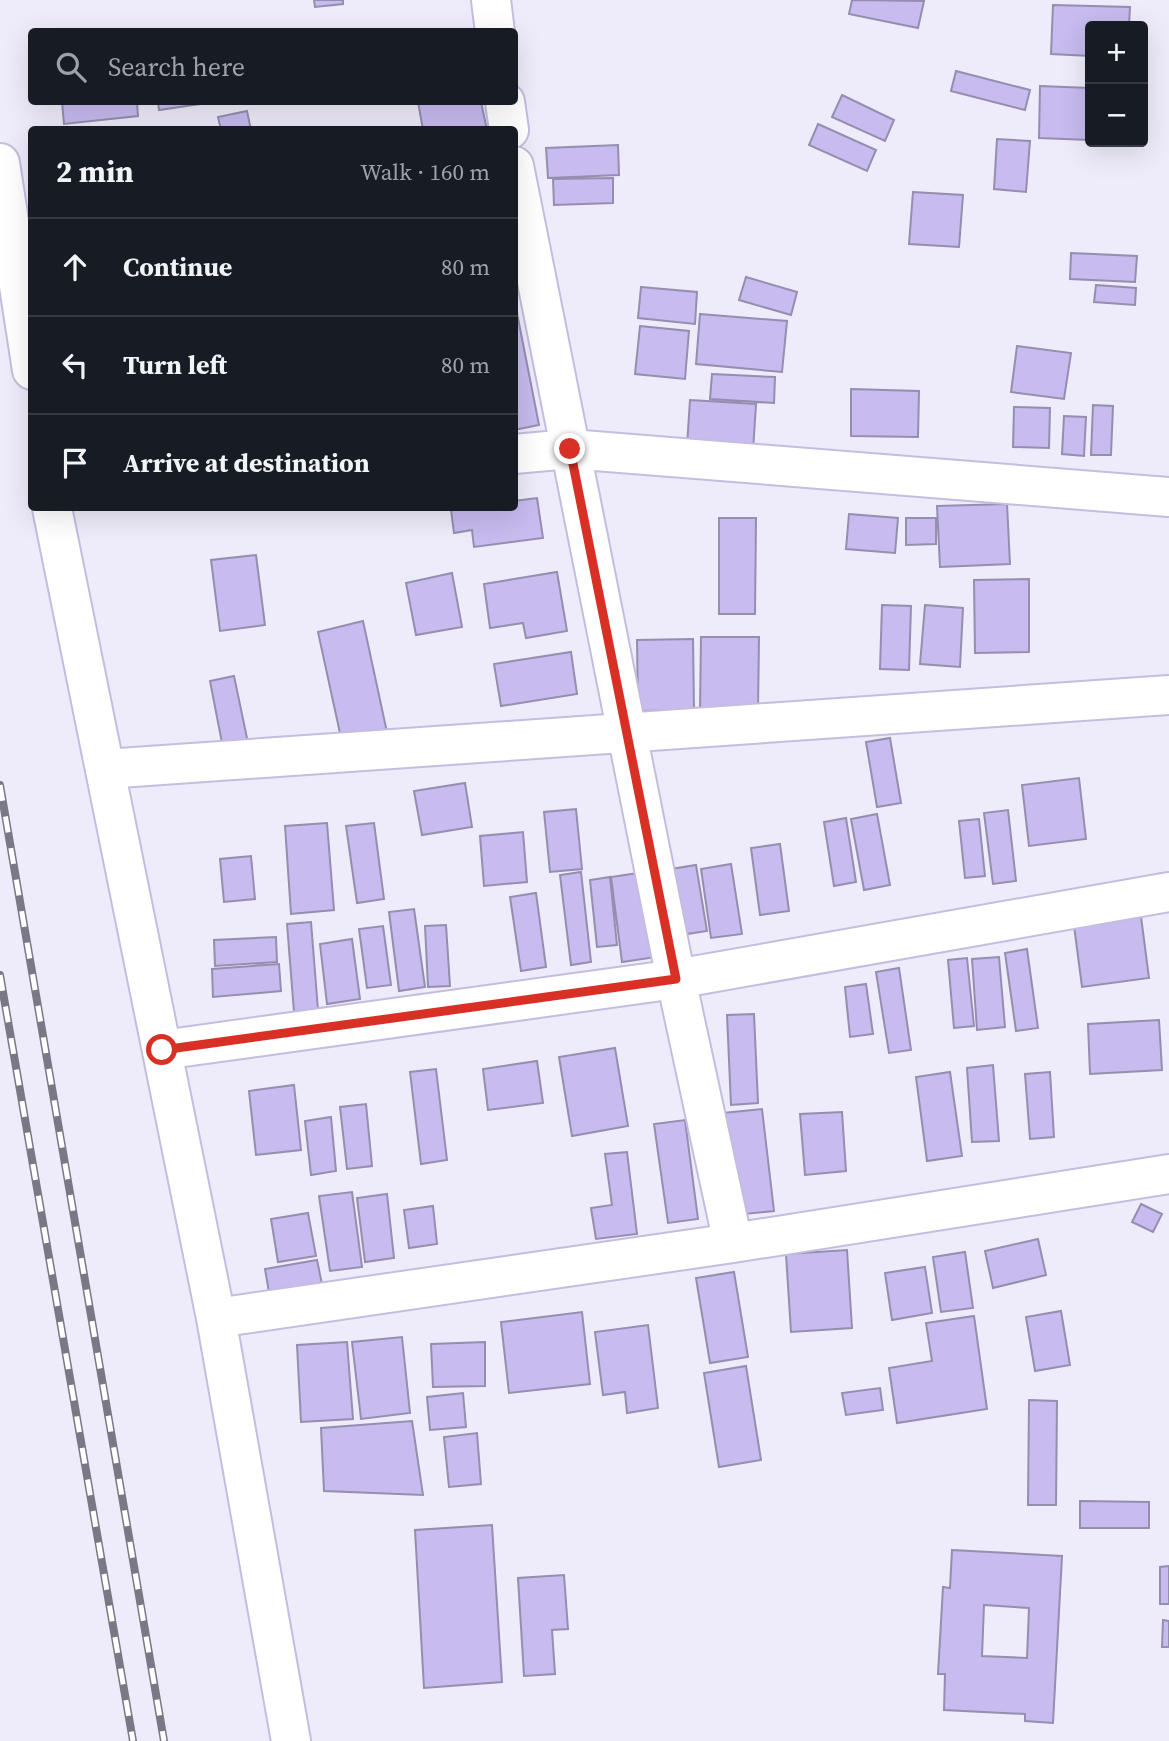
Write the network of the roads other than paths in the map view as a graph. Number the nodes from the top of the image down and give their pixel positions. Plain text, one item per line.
1 (491, 0) edge
2 (494, 28) edge
3 (505, 105) edge
4 (508, 126) edge
5 (0, 163) edge
6 (518, 186) edge
7 (21, 224) edge
8 (28, 317) edge
9 (570, 449) junction
10 (518, 454) edge
11 (1169, 497) edge
12 (53, 511) edge
13 (1169, 695) edge
14 (628, 733) junction
15 (105, 769) junction
16 (1169, 892) edge
17 (676, 979) junction
18 (162, 1050) junction
19 (1169, 1174) edge
20 (733, 1243) junction
21 (216, 1318) junction
22 (291, 1741) edge

1 - 2 street
3 - 4 street
5 - 7 street
6 - 9 street
7 - 8 street
9 - 10 street
9 - 11 street
9 - 14 street
12 - 15 street
13 - 14 street
14 - 15 street
14 - 17 street
15 - 18 street
16 - 17 street
17 - 18 street
17 - 20 street
18 - 21 street
19 - 20 street
20 - 21 street
21 - 22 street

